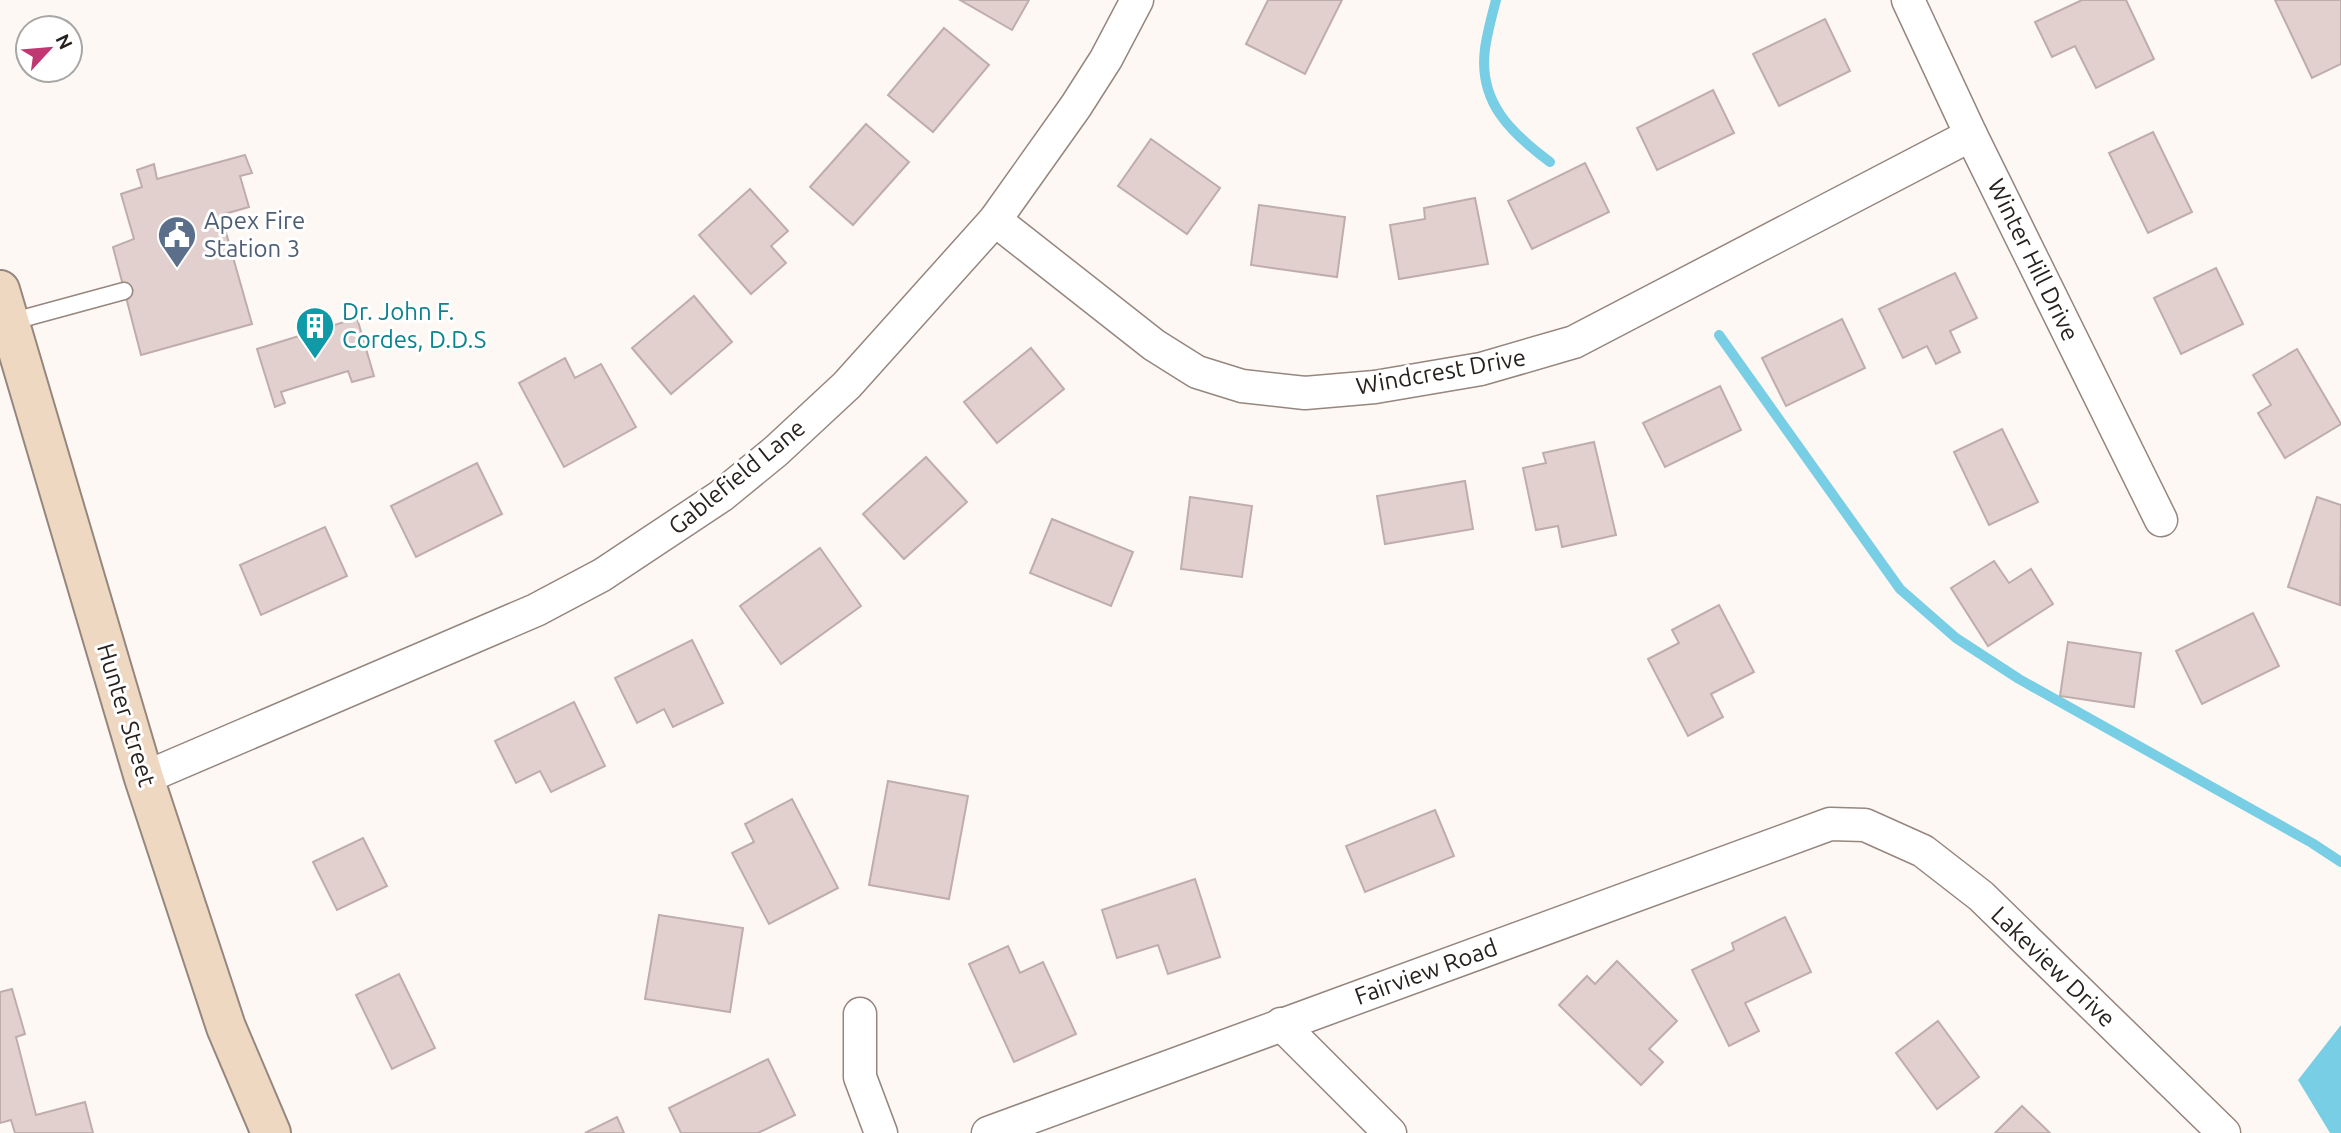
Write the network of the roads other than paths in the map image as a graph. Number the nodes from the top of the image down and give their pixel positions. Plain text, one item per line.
1 (1137, 0) edge
2 (1908, 0) edge
3 (1971, 135) junction
4 (995, 220) junction
5 (124, 291) dead end
6 (5, 306) edge
7 (2161, 520) dead end
8 (144, 778) junction
9 (1865, 825) joint
10 (860, 1014) dead end
11 (1281, 1024) junction
12 (271, 1133) edge
13 (881, 1133) edge
14 (988, 1133) edge
15 (1390, 1133) edge
16 (2224, 1133) edge

1 - 4 street, Gablefield Lane
2 - 3 street, Winter Hill Drive
3 - 4 street, Windcrest Drive
3 - 7 street, Winter Hill Drive
4 - 8 street, Gablefield Lane
5 - 6 lane
6 - 8 street, Hunter Street
8 - 12 street, Hunter Street
9 - 11 street, Fairview Road
9 - 16 street, Lakeview Drive
10 - 13 street
11 - 14 street, Fairview Road
11 - 15 street

